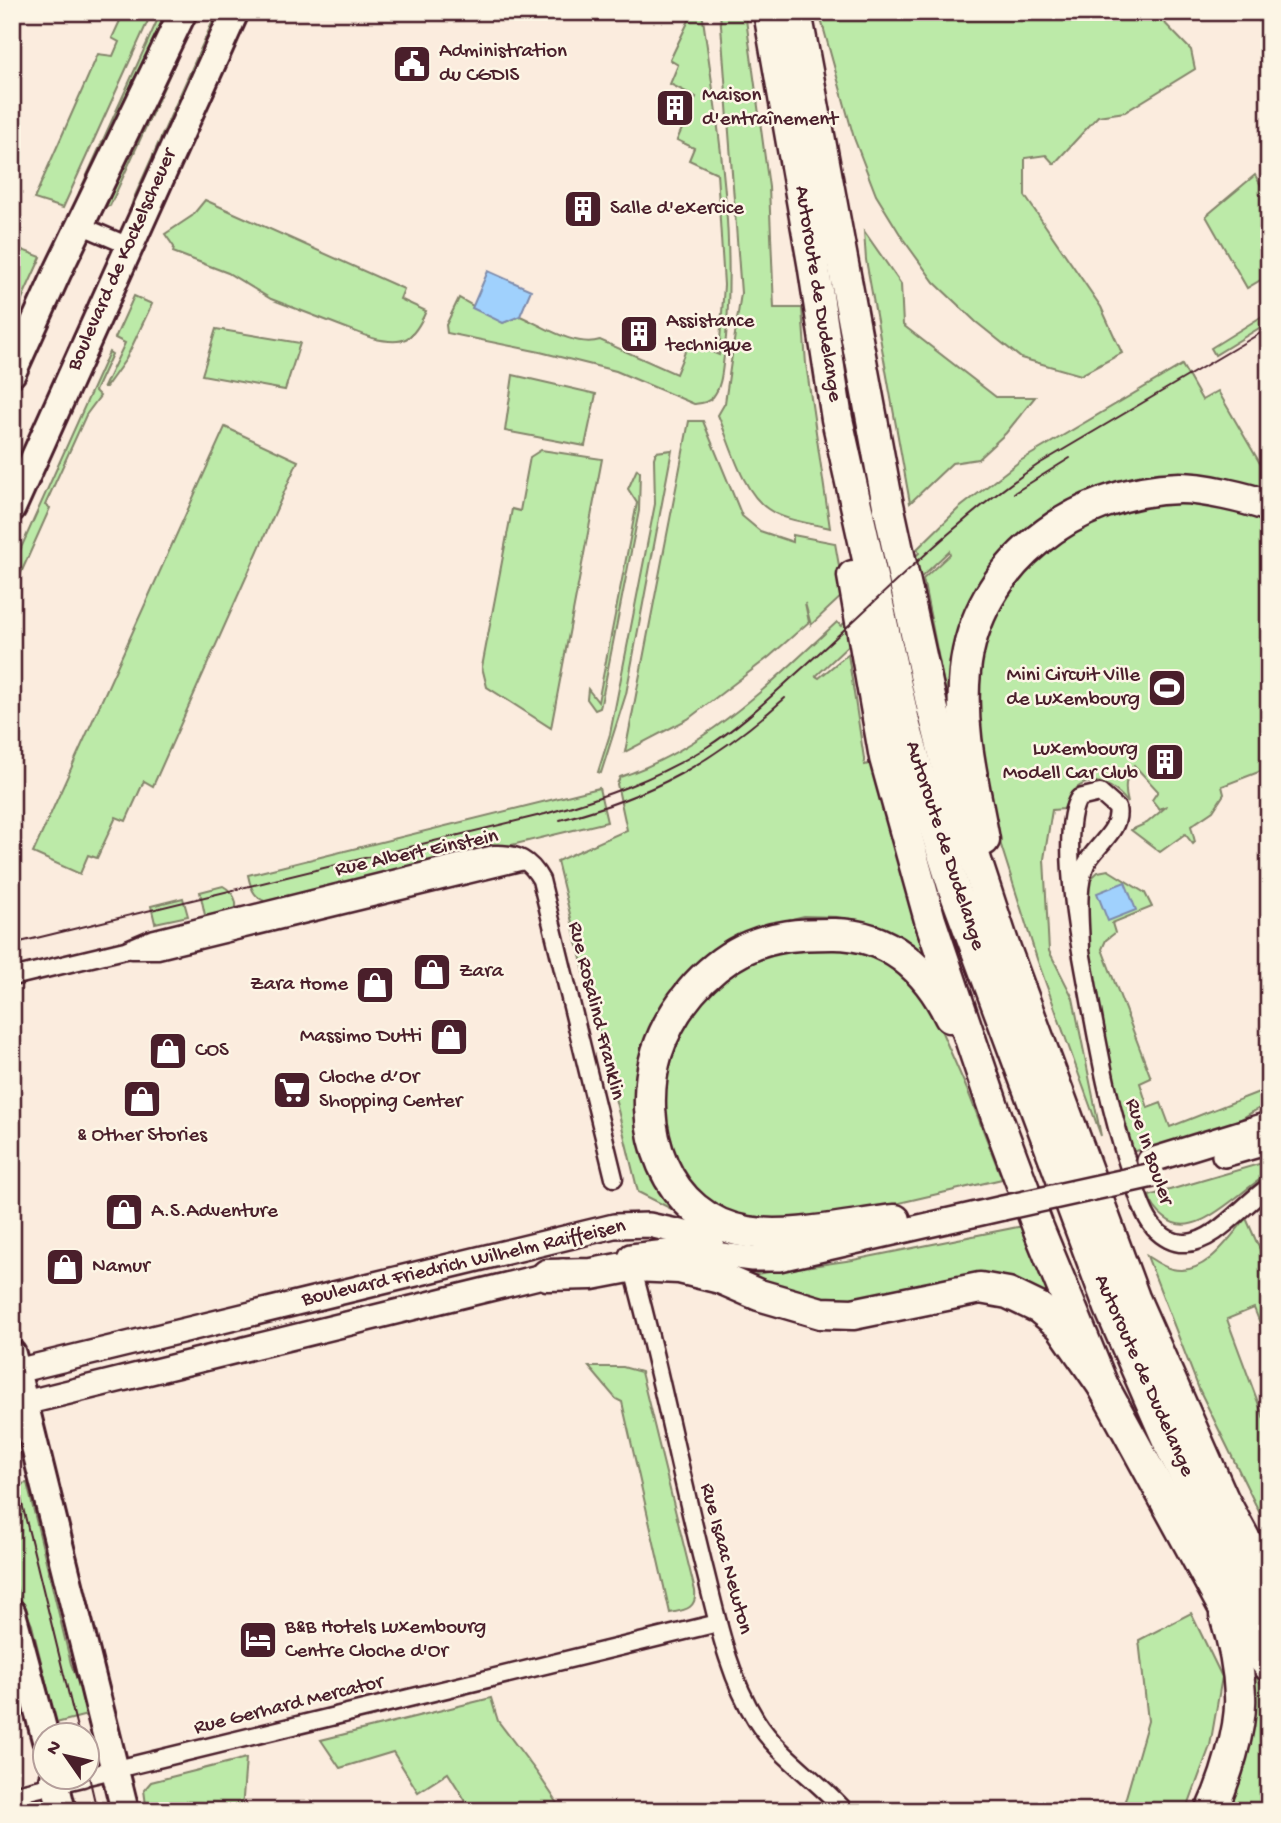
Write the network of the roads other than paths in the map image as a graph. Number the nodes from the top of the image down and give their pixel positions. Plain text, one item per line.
1 (183, 12) edge
2 (235, 12) edge
3 (769, 12) edge
4 (796, 12) edge
5 (80, 225) junction
6 (130, 246) junction
7 (12, 373) edge
8 (837, 419) junction
9 (1269, 506) edge
10 (12, 508) edge
11 (524, 860) joint
12 (1003, 943) junction
13 (1082, 951) junction
14 (12, 977) edge
15 (995, 1112) junction
16 (1269, 1124) edge
17 (1269, 1142) edge
18 (1151, 1168) junction
19 (614, 1178) dead end
20 (1269, 1187) edge
21 (1002, 1202) junction
22 (895, 1220) junction
23 (547, 1275) junction
24 (636, 1281) dead end
25 (14, 1366) edge
26 (1103, 1386) junction
27 (18, 1405) edge
28 (1223, 1499) junction
29 (1269, 1559) edge
30 (1269, 1584) edge
31 (1222, 1604) junction
32 (12, 1613) edge
33 (718, 1623) junction
34 (1269, 1633) edge
35 (1269, 1666) edge
36 (41, 1722) edge
37 (114, 1770) junction
38 (102, 1773) edge
39 (32, 1788) edge
40 (58, 1792) edge
41 (12, 1795) edge
42 (62, 1811) edge
43 (125, 1811) edge
44 (845, 1811) edge
45 (1211, 1811) edge

1 - 5 main road
2 - 6 main road, Boulevard de Kockelscheuer
3 - 8 highway, Autoroute de Dudelange
4 - 12 highway, Autoroute de Dudelange
5 - 6 street
5 - 7 main road
6 - 10 main road, Boulevard de Kockelscheuer
8 - 15 highway
8 - 34 highway, Autoroute de Dudelange
9 - 12 highway
11 - 14 street, Rue Albert Einstein
11 - 19 street, Rue Rosalind Franklin
12 - 28 highway, Autoroute de Dudelange
13 - 13 street, Rue In Bouler
13 - 20 street, Rue In Bouler
15 - 22 highway
15 - 26 highway
16 - 18 main road
17 - 18 main road
18 - 21 main road
21 - 22 main road, Boulevard Friedrich Wilhelm Raiffeisen
21 - 23 main road, Boulevard Friedrich Wilhelm Raiffeisen
22 - 25 main road, Boulevard Friedrich Wilhelm Raiffeisen
23 - 26 highway
23 - 27 main road, Boulevard Friedrich Wilhelm Raiffeisen
24 - 33 street, Rue Isaac Newton
25 - 27 main road
26 - 31 highway
27 - 37 main road
28 - 29 highway
28 - 30 highway, Autoroute de Dudelange
31 - 35 highway
31 - 45 highway
32 - 36 main road
33 - 37 street, Rue Gerhard Mercator
33 - 44 street, Rue Isaac Newton
37 - 38 street, Rue Gerhard Mercator
37 - 43 main road
39 - 41 street, Rue Gerhard Mercator
40 - 42 main road

